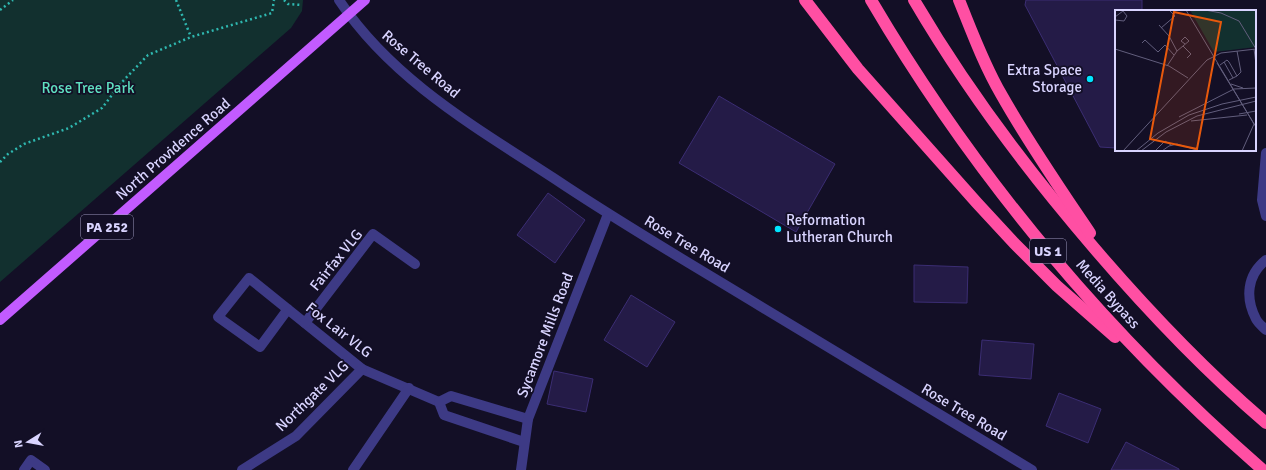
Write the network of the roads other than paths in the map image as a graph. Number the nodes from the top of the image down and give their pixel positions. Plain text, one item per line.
1 (339, 0) edge
2 (365, 0) edge
3 (805, 0) edge
4 (871, 0) edge
5 (914, 0) edge
6 (959, 0) edge
7 (349, 15) junction
8 (1266, 153) edge
9 (608, 214) junction
10 (1266, 216) edge
11 (1266, 260) edge
12 (415, 264) dead end
13 (1118, 275) junction
14 (288, 309) junction
15 (0, 320) edge
16 (305, 323) junction
17 (1266, 330) edge
18 (362, 369) junction
19 (409, 388) junction
20 (1184, 399) junction
21 (440, 402) junction
22 (528, 419) junction
23 (1266, 423) edge
24 (524, 442) junction
25 (24, 470) edge
26 (45, 470) edge
27 (242, 470) edge
28 (353, 470) edge
29 (521, 470) edge
30 (1032, 470) edge
31 (1263, 470) edge

1 - 7 street, Rose Tree Road
2 - 7 main road, North Providence Road / PA 252
3 - 20 highway
4 - 20 highway, Media Bypass / US 1
5 - 13 highway, Media Bypass / US 1
6 - 13 highway
7 - 9 street, Rose Tree Road
7 - 15 main road, North Providence Road / PA 252
8 - 10 street
9 - 22 street, Sycamore Mills Road
9 - 30 street, Rose Tree Road
11 - 17 street
12 - 16 street, Fairfax VLG
13 - 23 highway, Media Bypass / US 1
14 - 14 street, Fox Lair VLG
14 - 16 street, Fox Lair VLG
16 - 18 street, Fox Lair VLG
18 - 19 street, Fox Lair VLG
18 - 27 street, Northgate VLG
19 - 21 street, Fox Lair VLG
19 - 28 street
20 - 31 highway, Media Bypass / US 1
21 - 22 street
21 - 24 street
22 - 24 street, Sycamore Mills Road
24 - 29 street, Sycamore Mills Road
25 - 26 street

